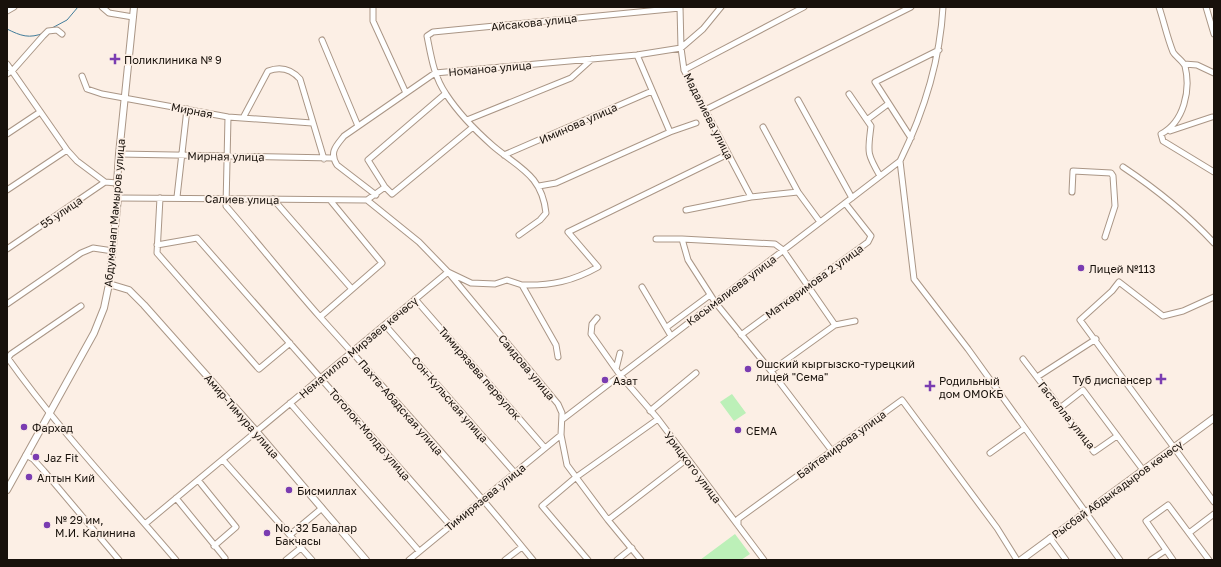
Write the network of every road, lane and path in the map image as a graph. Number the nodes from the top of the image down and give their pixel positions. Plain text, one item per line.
1 (14, 7) edge
2 (102, 7) edge
3 (134, 7) edge
4 (373, 7) edge
5 (722, 7) edge
6 (911, 7) edge
7 (943, 7) edge
8 (1159, 7) edge
9 (1206, 7) edge
10 (680, 8) edge
11 (801, 8) edge
12 (7, 11) edge
13 (133, 17) junction
14 (62, 34) dead end
15 (1214, 34) edge
16 (322, 40) dead end
17 (681, 48) junction
18 (939, 50) junction
19 (637, 56) junction
20 (593, 58) junction
21 (7, 64) edge
22 (1184, 64) junction
23 (13, 70) junction
24 (684, 70) junction
25 (435, 73) junction
26 (1214, 73) edge
27 (7, 74) edge
28 (82, 76) dead end
29 (652, 91) junction
30 (406, 94) junction
31 (445, 94) junction
32 (849, 94) dead end
33 (125, 98) junction
34 (798, 100) dead end
35 (888, 104) junction
36 (187, 108) junction
37 (704, 110) junction
38 (40, 112) junction
39 (1212, 117) dead end
40 (228, 118) junction
41 (243, 118) junction
42 (868, 119) junction
43 (467, 120) junction
44 (312, 123) junction
45 (696, 123) dead end
46 (358, 126) junction
47 (473, 127) junction
48 (763, 127) dead end
49 (670, 132) junction
50 (7, 134) edge
51 (1161, 134) junction
52 (911, 138) junction
53 (67, 150) junction
54 (119, 154) junction
55 (728, 154) junction
56 (504, 155) junction
57 (180, 156) junction
58 (227, 156) junction
59 (333, 158) junction
60 (324, 159) junction
61 (900, 161) junction
62 (1123, 167) dead end
63 (1214, 172) edge
64 (880, 176) junction
65 (105, 182) junction
66 (117, 182) junction
67 (539, 186) junction
68 (385, 187) junction
69 (7, 190) edge
70 (798, 192) junction
71 (1072, 192) dead end
72 (376, 195) junction
73 (751, 197) junction
74 (118, 198) junction
75 (160, 198) junction
76 (177, 198) junction
77 (228, 198) junction
78 (852, 198) junction
79 (273, 199) junction
80 (330, 200) junction
81 (367, 200) junction
82 (845, 203) junction
83 (686, 210) dead end
84 (820, 222) junction
85 (519, 235) dead end
86 (1105, 237) dead end
87 (656, 239) dead end
88 (682, 239) junction
89 (1214, 243) edge
90 (157, 245) junction
91 (7, 249) edge
92 (783, 250) junction
93 (113, 251) junction
94 (448, 272) junction
95 (109, 284) junction
96 (522, 285) junction
97 (808, 286) junction
98 (642, 287) dead end
99 (352, 289) junction
100 (710, 295) junction
101 (1214, 297) edge
102 (415, 299) junction
103 (715, 302) junction
104 (7, 304) edge
105 (81, 306) dead end
106 (320, 317) junction
107 (597, 318) dead end
108 (855, 321) dead end
109 (385, 325) junction
110 (835, 325) junction
111 (667, 328) junction
112 (740, 335) junction
113 (671, 336) junction
114 (1096, 339) junction
115 (290, 343) junction
116 (353, 352) junction
117 (620, 353) dead end
118 (558, 357) dead end
119 (7, 358) edge
120 (1023, 359) dead end
121 (616, 369) junction
122 (771, 371) junction
123 (696, 373) dead end
124 (620, 375) junction
125 (321, 378) junction
126 (1037, 378) junction
127 (290, 403) junction
128 (1060, 408) junction
129 (650, 411) junction
130 (50, 414) junction
131 (1214, 418) edge
132 (563, 419) junction
133 (658, 419) junction
134 (1025, 428) junction
135 (256, 431) junction
136 (561, 435) junction
137 (1117, 436) junction
138 (545, 448) junction
139 (1174, 448) junction
140 (832, 451) junction
141 (990, 453) dead end
142 (26, 455) junction
143 (687, 459) junction
144 (223, 460) junction
145 (1143, 470) junction
146 (515, 473) junction
147 (575, 478) junction
148 (198, 480) junction
149 (7, 490) edge
150 (176, 498) junction
151 (483, 500) junction
152 (1214, 502) edge
153 (322, 508) junction
154 (1084, 513) junction
155 (1214, 514) edge
156 (608, 520) junction
157 (145, 524) junction
158 (450, 525) junction
159 (738, 525) junction
160 (1189, 533) junction
161 (291, 534) junction
162 (1050, 538) junction
163 (214, 546) junction
164 (522, 546) junction
165 (302, 547) junction
166 (632, 548) junction
167 (1166, 550) junction
168 (419, 551) junction
169 (225, 558) dead end
170 (119, 560) edge
171 (176, 560) edge
172 (286, 560) edge
173 (312, 560) edge
174 (366, 560) edge
175 (409, 560) edge
176 (505, 560) edge
177 (533, 560) edge
178 (588, 560) edge
179 (617, 560) edge
180 (641, 560) edge
181 (764, 560) edge
182 (1017, 560) edge
183 (1021, 560) edge
184 (1066, 560) edge
185 (1120, 560) edge
186 (1151, 560) edge
187 (1173, 560) edge
188 (1209, 560) edge

1 - 12 street
2 - 13 street
3 - 13 main road, Абдуманап Мамыров улица
4 - 30 street
5 - 17 street
6 - 37 street
7 - 18 street
8 - 22 street
9 - 15 street
10 - 17 street, Мадалиева улица
10 - 25 street, Айсакова улица
11 - 24 street
13 - 33 main road, Абдуманап Мамыров улица
14 - 23 street
16 - 46 street
17 - 19 street, Номаноа улица
17 - 24 street, Мадалиева улица
18 - 35 street
18 - 52 street
19 - 20 street, Номаноа улица
19 - 29 street
20 - 25 street, Номаноа улица
20 - 43 street
21 - 23 street
22 - 26 street
22 - 51 street
23 - 27 street
23 - 38 street
24 - 37 street, Мадалиева улица
25 - 30 street, Номаноа улица
25 - 31 street
28 - 33 street, Мирная
29 - 49 street
29 - 56 street, Иминова улица
30 - 46 street, Номаноа улица
31 - 43 street
31 - 68 street
32 - 42 street
33 - 36 street, Мирная
33 - 54 main road, Абдуманап Мамыров улица
34 - 78 street
35 - 42 street
35 - 52 street
36 - 40 street, Мирная
36 - 57 street
37 - 55 street, Мадалиева улица
38 - 50 street
38 - 53 street
39 - 51 street
40 - 41 street, Мирная
40 - 58 street
41 - 44 street, Мирная
41 - 44 street
42 - 64 street
43 - 47 street
44 - 60 street
45 - 49 street
46 - 59 street, Номаноа улица
47 - 56 street
47 - 68 street
48 - 70 street
49 - 67 street
51 - 63 street
52 - 61 street
53 - 65 street
53 - 69 street
54 - 57 street, Мирная улица
54 - 66 main road, Абдуманап Мамыров улица
55 - 73 street, Мадалиева улица
55 - 96 street
56 - 67 street
57 - 58 street, Мирная улица
57 - 76 street
58 - 60 street, Мирная улица
58 - 77 street
59 - 60 street, Мирная улица
59 - 72 street
61 - 64 street, Касымалиева улица
61 - 134 street
62 - 89 street
64 - 78 street, Касымалиева улица
65 - 66 street
65 - 91 street, 55 улица
66 - 74 main road, Абдуманап Мамыров улица
67 - 85 street
68 - 72 street
70 - 73 street
70 - 84 street
71 - 86 street
72 - 81 street
73 - 83 street
74 - 75 street, Салиев улица
74 - 93 main road, Абдуманап Мамыров улица
75 - 76 street, Салиев улица
75 - 90 street
76 - 77 street, Салиев улица
77 - 79 street, Салиев улица
77 - 106 street, Пахта-Абадская улица
78 - 82 street, Касымалиева улица
79 - 80 street, Салиев улица
79 - 99 street
80 - 81 street, Салиев улица
80 - 99 street
81 - 94 street, Саидова улица
82 - 84 street, Касымалиева улица
82 - 97 street, Маткаримова 2 улица
84 - 92 street, Касымалиева улица
87 - 88 street
88 - 92 street
88 - 100 street
90 - 115 street, Тоголок-Молдо улица
90 - 115 street
92 - 97 street
92 - 103 street, Касымалиева улица
93 - 95 main road, Абдуманап Мамыров улица
93 - 104 street
94 - 96 street
94 - 102 street, Нематилло Мирзаев көчөсү
94 - 132 street, Саидова улица
95 - 130 main road, Абдуманап Мамыров улица
95 - 135 main road, Амир-Тимура улица
96 - 118 street
97 - 110 street
97 - 112 street, Маткаримова 2 улица
98 - 111 street
99 - 106 street
100 - 103 street
100 - 111 street
101 - 114 street
102 - 109 street, Нематилло Мирзаев көчөсү
102 - 138 street, Тимирязева переулок
103 - 112 street
103 - 113 street, Касымалиева улица
105 - 119 street
106 - 116 street, Пахта-Абадская улица
107 - 121 street, Урицкого улица
108 - 110 street
109 - 116 street, Нематилло Мирзаев көчөсү
109 - 146 street, Сон-Кульская улица
110 - 122 street
111 - 113 street
112 - 122 street
113 - 124 street, Касымалиева улица
114 - 126 street
114 - 139 street
115 - 125 street, Тоголок-Молдо улица
116 - 125 street, Нематилло Мирзаев көчөсү
116 - 151 street, Пахта-Абадская улица
117 - 121 street
119 - 130 street
120 - 126 street, Гастелла улица
121 - 124 street, Урицкого улица
122 - 140 street
123 - 129 street
124 - 129 street, Урицкого улица
124 - 132 street, Касымалиева улица
125 - 127 street, Нематилло Мирзаев көчөсү
125 - 158 street, Тоголок-Молдо улица
126 - 128 street, Гастелла улица
127 - 135 street, Нематилло Мирзаев көчөсү
127 - 168 street
128 - 137 street, Гастелла улица
128 - 137 street
129 - 133 street, Урицкого улица
130 - 142 main road, Абдуманап Мамыров улица
130 - 157 street
131 - 139 main road, Рысбай Абдыкадыров көчөсү
132 - 136 street, Саидова улица
133 - 143 street, Урицкого улица
133 - 147 street
134 - 141 street
134 - 154 street
135 - 144 street, Нематилло Мирзаев көчөсү
135 - 153 main road, Амир-Тимура улица
136 - 138 street, Тимирязева улица
136 - 147 street, Саидова улица
137 - 145 street
138 - 146 street, Тимирязева улица
139 - 145 main road, Рысбай Абдыкадыров көчөсү
139 - 152 street
140 - 159 street, Байтемирова улица
140 - 182 street, Байтемирова улица
142 - 149 main road, Абдуманап Мамыров улица
142 - 170 street
143 - 156 street
143 - 159 street, Урицкого улица
144 - 148 street, Нематилло Мирзаев көчөсү
144 - 161 street
145 - 154 main road, Рысбай Абдыкадыров көчөсү
146 - 151 street, Тимирязева улица
147 - 156 street, Саидова улица
147 - 178 street
148 - 150 street, Нематилло Мирзаев көчөсү
148 - 163 street
150 - 157 street, Нематилло Мирзаев көчөсү
150 - 163 street
151 - 158 street, Тимирязева улица
151 - 164 street, Пахта-Абадская улица
153 - 161 street
153 - 174 main road, Амир-Тимура улица
154 - 162 main road, Рысбай Абдыкадыров көчөсү
154 - 185 street
155 - 160 street
156 - 166 street, Саидова улица
157 - 171 street
158 - 168 street, Тимирязева улица
159 - 181 street, Урицкого улица
160 - 167 street
160 - 188 street
161 - 165 street
162 - 183 main road, Рысбай Абдыкадыров көчөсү
162 - 184 street
163 - 169 street
164 - 176 street
164 - 177 street, Пахта-Абадская улица
165 - 172 street
165 - 173 street
166 - 179 street
166 - 180 street, Саидова улица
167 - 186 street
167 - 187 street
168 - 175 street, Тимирязева улица

